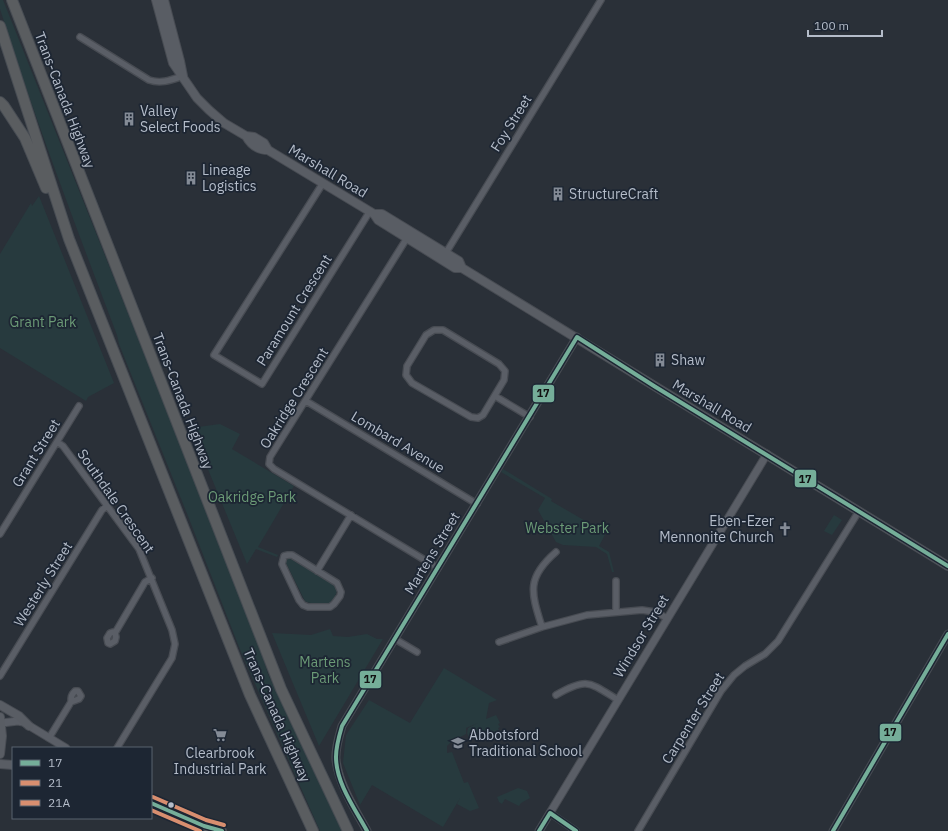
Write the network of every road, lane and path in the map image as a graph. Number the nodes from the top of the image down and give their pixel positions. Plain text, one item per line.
1 (12, 0) edge
2 (156, 0) edge
3 (164, 0) edge
4 (601, 0) edge
5 (158, 10) junction
6 (0, 26) edge
7 (80, 37) dead end
8 (176, 47) junction
9 (183, 76) junction
10 (0, 102) edge
11 (322, 183) junction
12 (372, 213) junction
13 (407, 238) junction
14 (69, 239) junction
15 (443, 256) junction
16 (577, 337) junction
17 (495, 396) junction
18 (306, 401) junction
19 (80, 406) dead end
20 (530, 417) junction
21 (57, 442) junction
22 (766, 454) junction
23 (477, 504) junction
24 (107, 506) junction
25 (859, 511) junction
26 (351, 515) junction
27 (0, 534) edge
28 (556, 552) dead end
29 (948, 566) edge
30 (438, 568) junction
31 (317, 571) junction
32 (152, 578) junction
33 (616, 581) dead end
34 (616, 612) junction
35 (668, 618) junction
36 (542, 627) junction
37 (114, 632) dead end
38 (948, 634) edge
39 (396, 639) junction
40 (498, 642) dead end
41 (417, 652) dead end
42 (0, 676) edge
43 (556, 695) dead end
44 (618, 700) junction
45 (71, 702) dead end
46 (0, 705) edge
47 (1, 720) edge
48 (29, 726) junction
49 (49, 738) junction
50 (64, 747) edge
51 (118, 747) edge
52 (0, 754) edge
53 (0, 764) edge
54 (12, 765) edge
55 (152, 802) edge
56 (550, 813) junction
57 (207, 829) edge
58 (222, 831) edge
59 (313, 831) edge
60 (348, 831) edge
61 (367, 831) edge
62 (539, 831) edge
63 (576, 831) edge
64 (638, 831) edge
65 (834, 831) edge

1 - 60 highway, Trans-Canada Highway
2 - 5 main road, Marshall Road
3 - 8 main road, Marshall Road
4 - 15 street, Foy Street
5 - 8 main road
5 - 9 main road, Marshall Road
6 - 14 highway, Trans-Canada Highway
7 - 9 street
8 - 9 main road, Marshall Road
9 - 11 main road, Marshall Road
10 - 14 highway
11 - 12 main road, Marshall Road
11 - 12 street, Paramount Crescent
12 - 13 main road, Marshall Road
12 - 15 main road, Marshall Road
13 - 15 main road, Marshall Road
13 - 18 street, Oakridge Crescent
14 - 59 highway, Trans-Canada Highway
15 - 16 main road, Marshall Road
16 - 20 street, Martens Street
16 - 22 main road, Marshall Road
17 - 17 street
17 - 20 street
18 - 23 street, Lombard Avenue
18 - 26 street, Oakridge Crescent
19 - 21 street, Grant Street
20 - 23 street, Martens Street
21 - 24 street, Southdale Crescent
21 - 27 street, Grant Street
22 - 25 main road, Marshall Road
22 - 35 street, Windsor Street
23 - 30 street, Martens Street
24 - 32 street, Southdale Crescent
24 - 42 street, Westerly Street
25 - 29 main road, Marshall Road
25 - 64 street, Carpenter Street
26 - 30 street, Oakridge Crescent
26 - 31 street
28 - 36 street
30 - 39 street, Martens Street
31 - 31 street
32 - 37 street
32 - 51 street, Southdale Crescent
33 - 34 street
34 - 35 street
34 - 36 street
35 - 44 street, Windsor Street
36 - 40 street
38 - 65 street
39 - 41 street
39 - 61 street, Martens Street
43 - 44 street
44 - 56 street, Windsor Street
45 - 49 street
46 - 48 main road
47 - 48 street
47 - 52 main road
48 - 49 street
49 - 50 street
53 - 54 main road
55 - 57 main road
56 - 62 street, Windsor Street
56 - 63 street
57 - 58 main road

